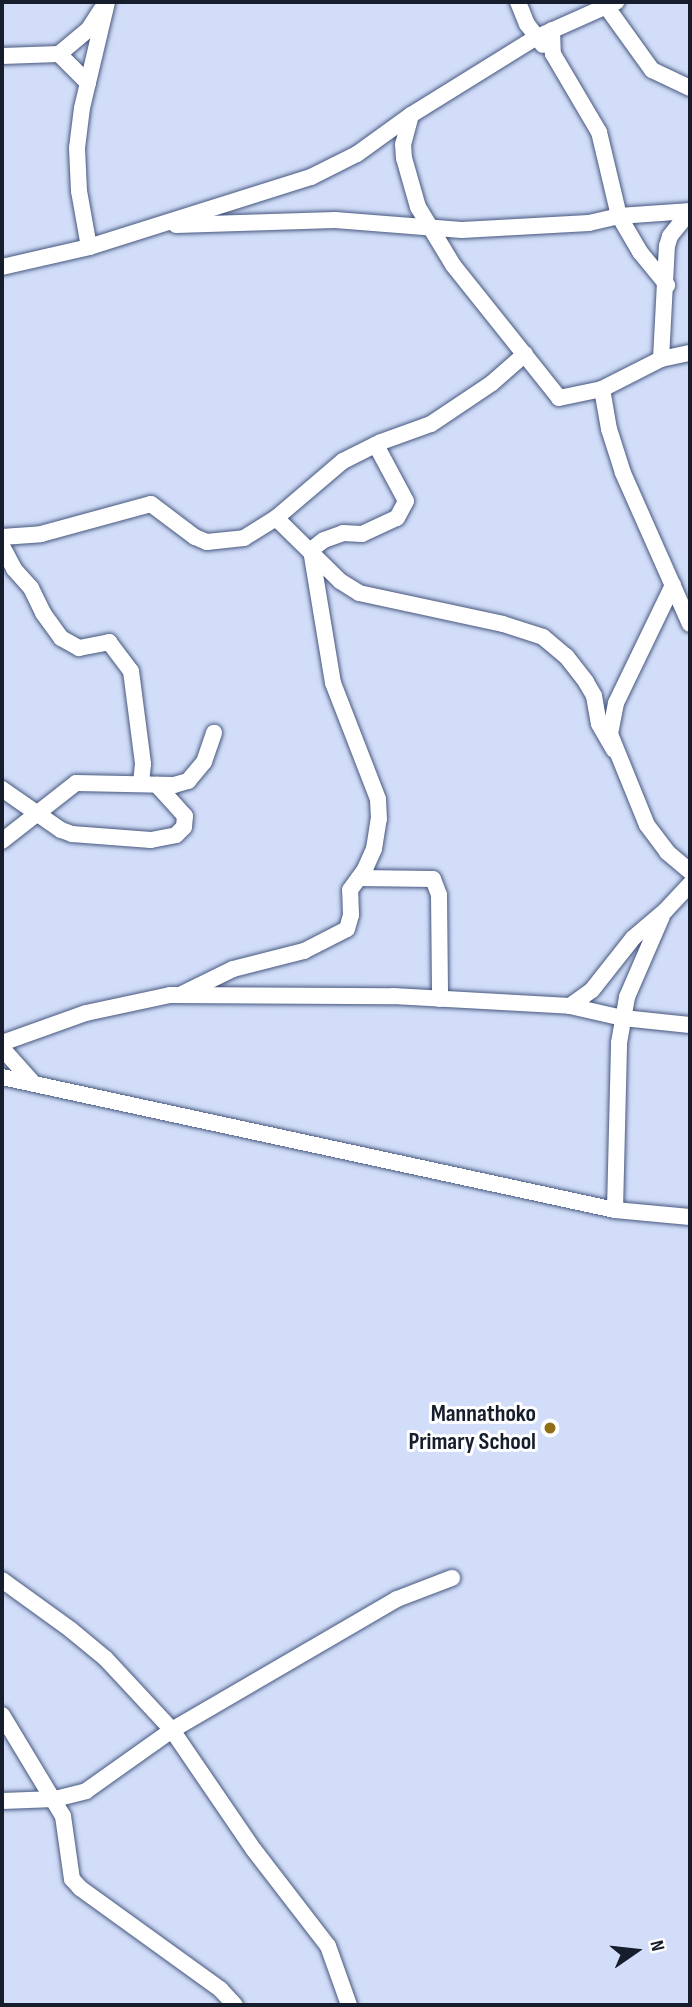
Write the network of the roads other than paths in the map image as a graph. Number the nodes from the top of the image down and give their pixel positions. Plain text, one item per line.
1 (518, 2) edge
2 (611, 4) edge
3 (103, 5) edge
4 (552, 30) junction
5 (535, 38) junction
6 (59, 54) junction
7 (553, 54) junction
8 (2, 57) edge
9 (88, 83) junction
10 (690, 88) edge
11 (411, 115) junction
12 (690, 211) edge
13 (619, 216) junction
14 (160, 224) junction
15 (432, 229) junction
16 (89, 247) junction
17 (2, 267) edge
18 (667, 285) junction
19 (690, 353) edge
20 (525, 354) junction
21 (661, 359) junction
22 (602, 389) junction
23 (376, 445) junction
24 (276, 518) junction
25 (2, 537) edge
26 (2, 546) edge
27 (312, 550) junction
28 (673, 585) junction
29 (690, 624) edge
30 (214, 733) dead end
31 (614, 750) junction
32 (149, 785) junction
33 (2, 789) edge
34 (36, 811) junction
35 (2, 841) edge
36 (690, 871) edge
37 (359, 878) junction
38 (690, 884) edge
39 (665, 911) junction
40 (180, 995) junction
41 (440, 999) junction
42 (570, 1006) junction
43 (623, 1018) junction
44 (690, 1025) edge
45 (2, 1045) edge
46 (2, 1077) edge
47 (34, 1084) junction
48 (615, 1210) junction
49 (690, 1217) edge
50 (452, 1578) dead end
51 (2, 1580) edge
52 (2, 1714) edge
53 (172, 1730) junction
54 (55, 1799) junction
55 (2, 1801) edge
56 (235, 2005) edge
57 (349, 2005) edge

1 - 5 street
2 - 4 street
2 - 10 street
3 - 6 street
3 - 9 street
4 - 5 street
4 - 7 street
5 - 7 street
5 - 11 street
6 - 8 street
6 - 9 street
7 - 13 street
9 - 16 street
11 - 14 street
11 - 15 street
12 - 13 street
12 - 18 street
13 - 15 street
13 - 18 street
14 - 15 street
14 - 16 street
15 - 20 street
16 - 17 street
18 - 21 street
19 - 21 street
20 - 22 street
20 - 23 street
21 - 22 street
22 - 28 street
23 - 24 street
23 - 27 street
24 - 25 street
24 - 27 street
26 - 32 street
27 - 31 street
27 - 37 street
28 - 29 street
28 - 31 street
30 - 32 street
31 - 36 street
32 - 34 street
32 - 34 street
33 - 34 street
34 - 35 street
37 - 40 street
37 - 41 street
38 - 39 street
39 - 42 street
39 - 43 street
40 - 41 street
40 - 45 street
41 - 42 street
42 - 43 street
43 - 44 street
43 - 48 street
45 - 47 street
46 - 47 street
47 - 48 street
48 - 49 street
50 - 53 street
51 - 53 street
52 - 54 street
53 - 54 street
53 - 57 street
54 - 55 street
54 - 56 street

